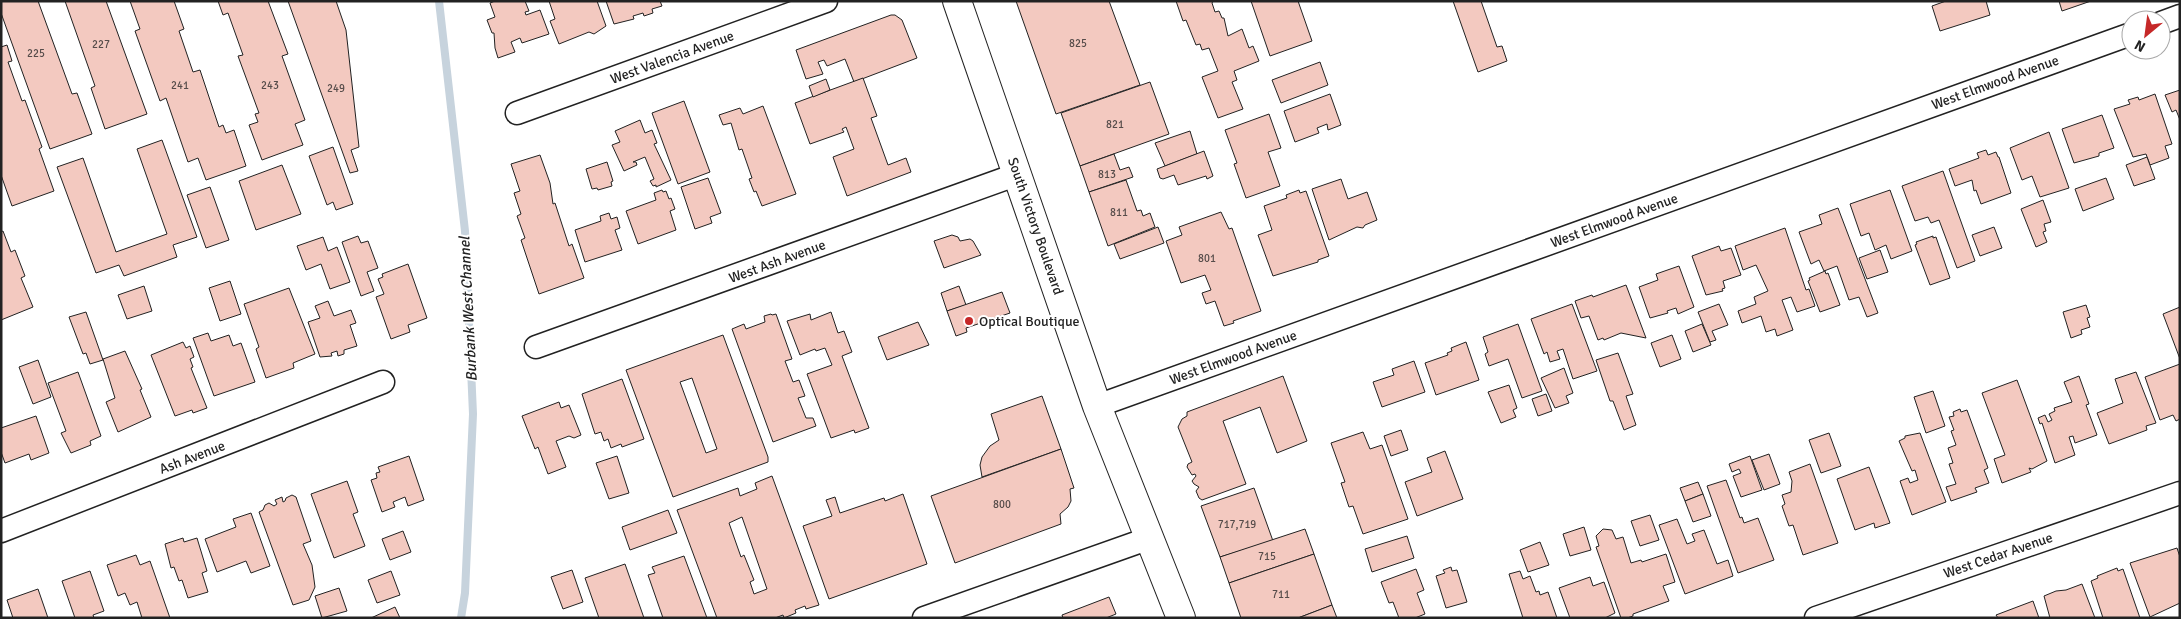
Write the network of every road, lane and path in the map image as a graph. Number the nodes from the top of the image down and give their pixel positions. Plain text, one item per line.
1 (826, 1) edge
2 (957, 1) edge
3 (2121, 38) edge
4 (517, 113) dead end
5 (1018, 174) junction
6 (536, 347) dead end
7 (383, 382) dead end
8 (1097, 406) junction
9 (2180, 493) edge
10 (1, 531) edge
11 (1150, 538) junction
12 (924, 618) edge
13 (1181, 618) edge
14 (1816, 618) edge

1 - 4 street, West Valencia Avenue
2 - 5 main road, South Victory Boulevard
3 - 8 street, West Elmwood Avenue
5 - 6 street, West Ash Avenue
5 - 8 main road, South Victory Boulevard
7 - 10 street, Ash Avenue
8 - 11 main road, South Victory Boulevard
9 - 14 street, West Cedar Avenue
11 - 12 street
11 - 13 main road, South Victory Boulevard

